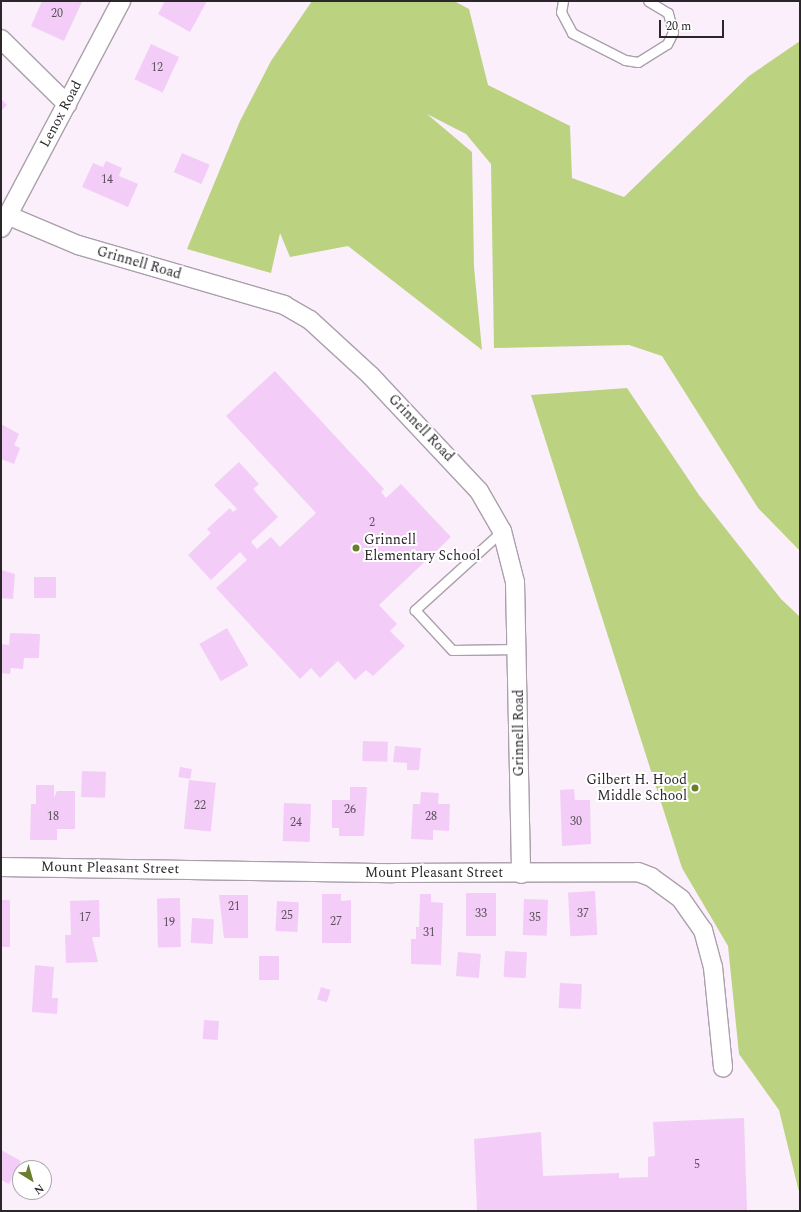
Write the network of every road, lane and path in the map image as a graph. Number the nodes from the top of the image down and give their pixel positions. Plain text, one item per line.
1 (122, 1) edge
2 (563, 1) edge
3 (648, 1) edge
4 (1, 39) edge
5 (67, 104) junction
6 (4, 221) edge
7 (502, 531) junction
8 (518, 649) junction
9 (1, 867) edge
10 (521, 874) junction
11 (723, 1068) dead end

1 - 5 street, Lenox Road
2 - 3 lane
4 - 5 street
5 - 6 street, Lenox Road
6 - 7 street, Grinnell Road
7 - 8 street, Grinnell Road
7 - 8 lane
8 - 10 street, Grinnell Road
9 - 10 street, Mount Pleasant Street
10 - 11 street, Mount Pleasant Street

